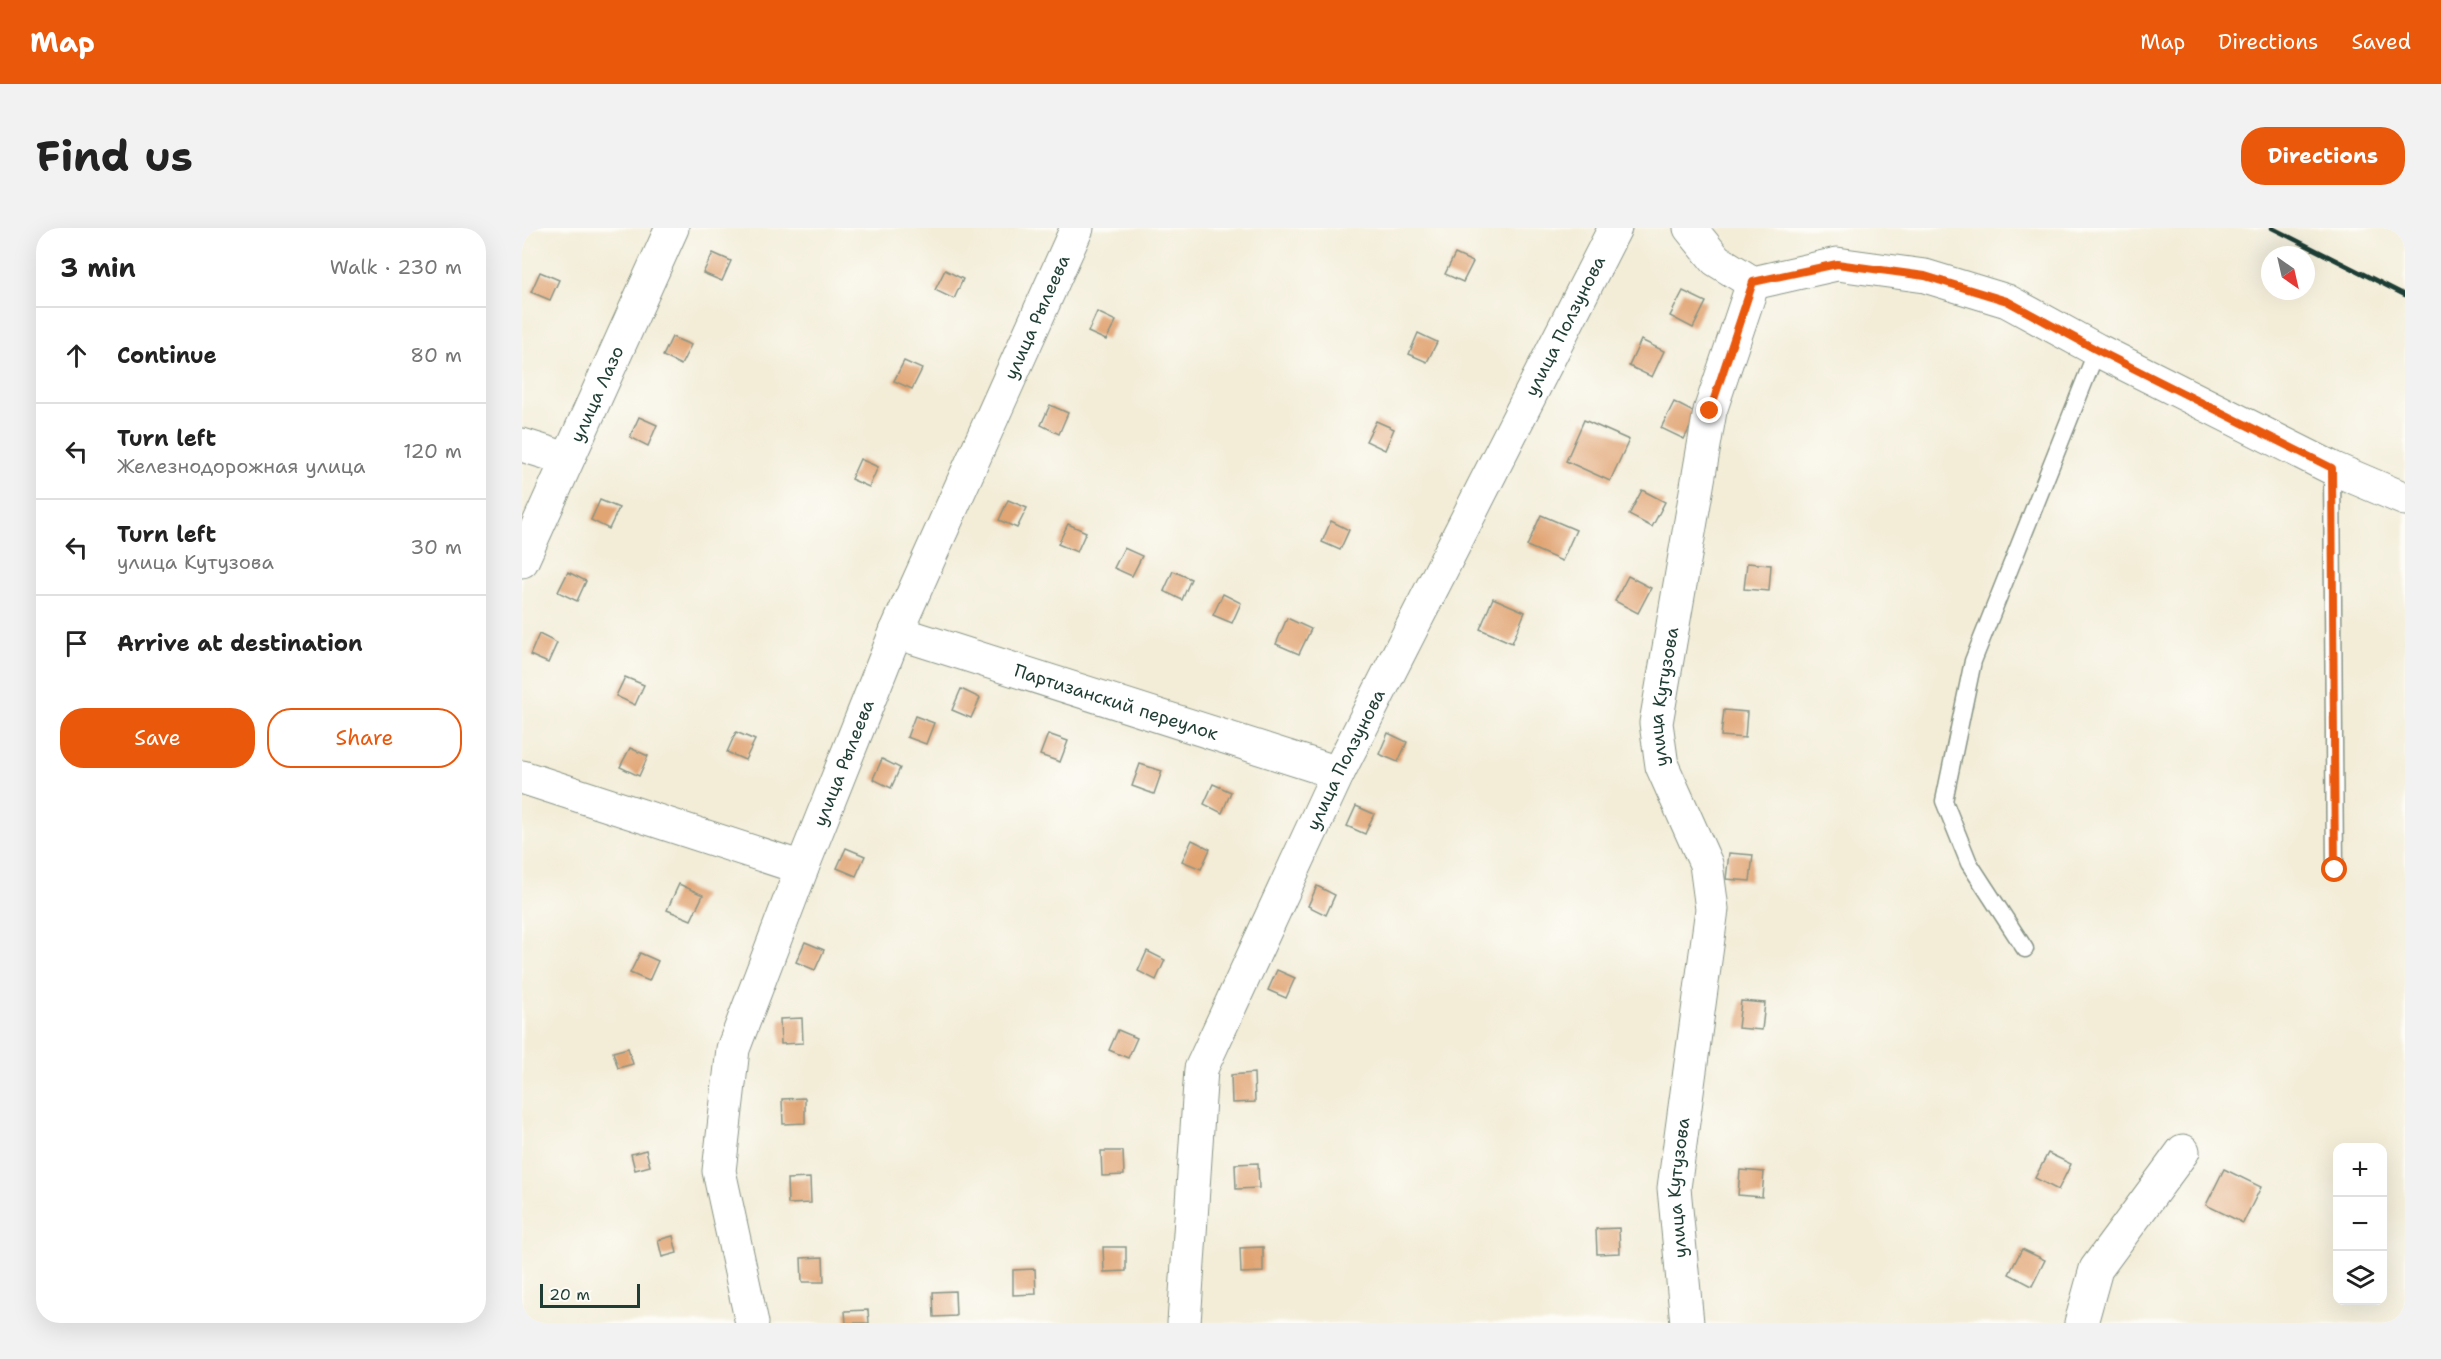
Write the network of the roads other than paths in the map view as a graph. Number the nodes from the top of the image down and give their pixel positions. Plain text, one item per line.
1 (672, 228) edge
2 (1077, 228) edge
3 (1615, 228) edge
4 (1690, 228) edge
5 (1753, 282) junction
6 (2097, 350) junction
7 (522, 445) edge
8 (567, 459) junction
9 (2332, 468) junction
10 (2405, 499) edge
11 (522, 561) edge
12 (896, 632) junction
13 (1338, 773) junction
14 (522, 777) edge
15 (802, 868) junction
16 (2335, 870) dead end
17 (2025, 949) dead end
18 (2183, 1151) dead end
19 (752, 1323) edge
20 (1184, 1323) edge
21 (1687, 1323) edge
22 (2082, 1323) edge

1 - 8 street, улица Лазо
2 - 12 street, улица Рылеева
3 - 13 street, улица Ползунова
4 - 5 street
5 - 6 street
5 - 21 street, улица Кутузова
6 - 9 street
6 - 17 lane
7 - 8 street
8 - 11 street, улица Лазо
9 - 10 street
9 - 16 lane
12 - 13 street, Партизанский переулок
12 - 15 street, улица Рылеева
13 - 20 street, улица Ползунова
14 - 15 street
15 - 19 street, улица Рылеева
18 - 22 street

